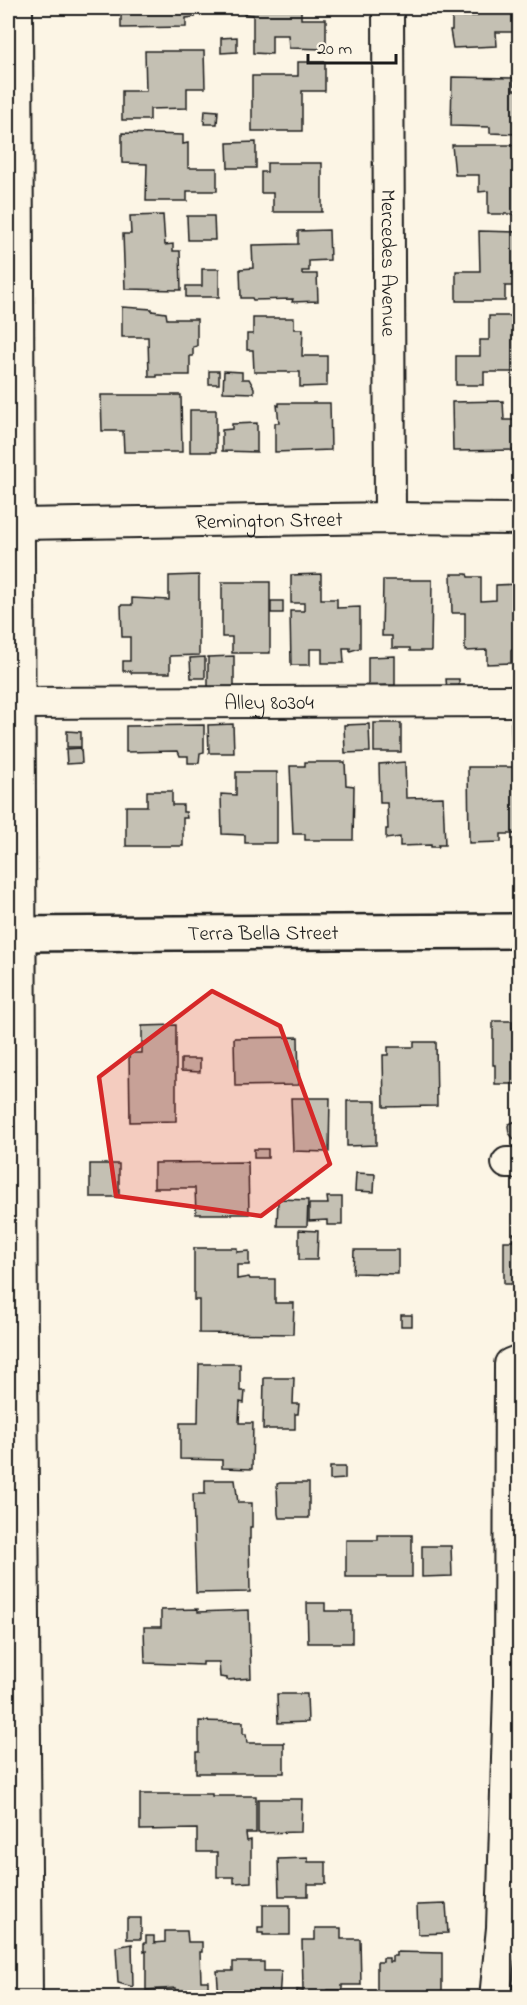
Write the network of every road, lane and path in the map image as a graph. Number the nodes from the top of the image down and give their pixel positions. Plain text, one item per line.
1 (17, 8) edge
2 (388, 8) edge
3 (390, 518) junction
4 (519, 519) edge
5 (20, 524) junction
6 (519, 701) edge
7 (14, 702) edge
8 (519, 932) edge
9 (15, 934) edge
10 (14, 1166) edge
11 (519, 1360) edge
12 (15, 1366) edge
13 (514, 1691) edge
14 (27, 1998) edge
15 (495, 1998) edge

1 - 5 street
2 - 3 street, Mercedes Avenue
3 - 4 street, Remington Street
3 - 5 street, Remington Street
5 - 7 street
6 - 7 street, Alley 80304
7 - 9 street
8 - 9 main road, Terra Bella Street
9 - 10 street
10 - 12 street
11 - 13 street
12 - 14 street
13 - 15 street

